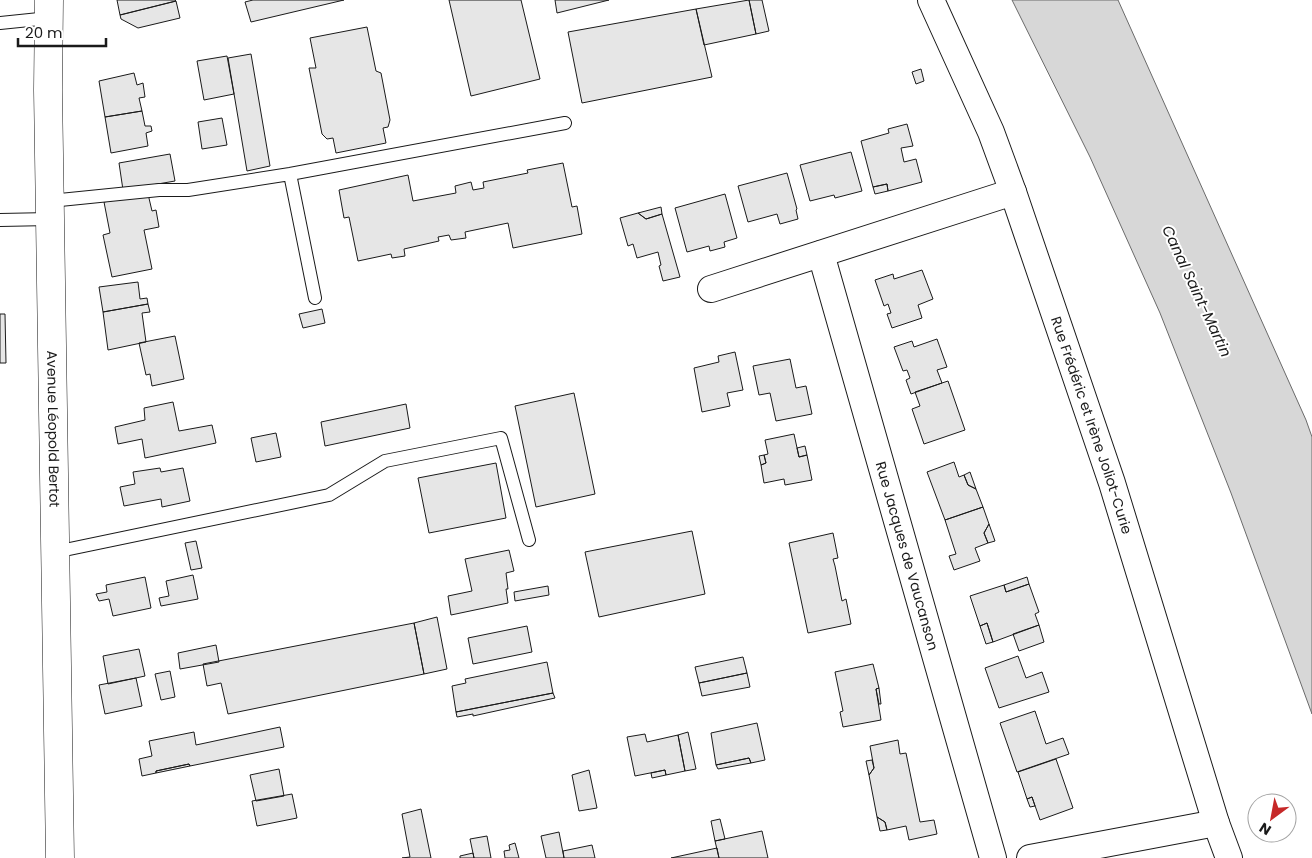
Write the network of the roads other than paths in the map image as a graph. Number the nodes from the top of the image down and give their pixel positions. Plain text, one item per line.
1 (931, 0) edge
2 (49, 9) edge
3 (0, 23) edge
4 (565, 122) dead end
5 (290, 174) junction
6 (1013, 192) junction
7 (50, 210) junction
8 (0, 220) edge
9 (821, 254) junction
10 (711, 289) dead end
11 (315, 298) dead end
12 (529, 540) dead end
13 (55, 552) junction
14 (1216, 823) junction
15 (60, 858) edge
16 (993, 858) edge
17 (1030, 858) edge
18 (1229, 858) edge

1 - 6 street, Rue Frédéric et Irène Joliot-Curie
2 - 3 lane
2 - 7 street, Avenue Léopold Bertot
4 - 5 lane
5 - 7 lane
5 - 11 lane
6 - 9 street
6 - 14 street, Rue Frédéric et Irène Joliot-Curie
7 - 8 lane
7 - 13 street, Avenue Léopold Bertot
9 - 10 street
9 - 16 street, Rue Jacques de Vaucanson
12 - 13 lane
13 - 15 street, Avenue Léopold Bertot
14 - 17 street
14 - 18 street, Rue Frédéric et Irène Joliot-Curie

